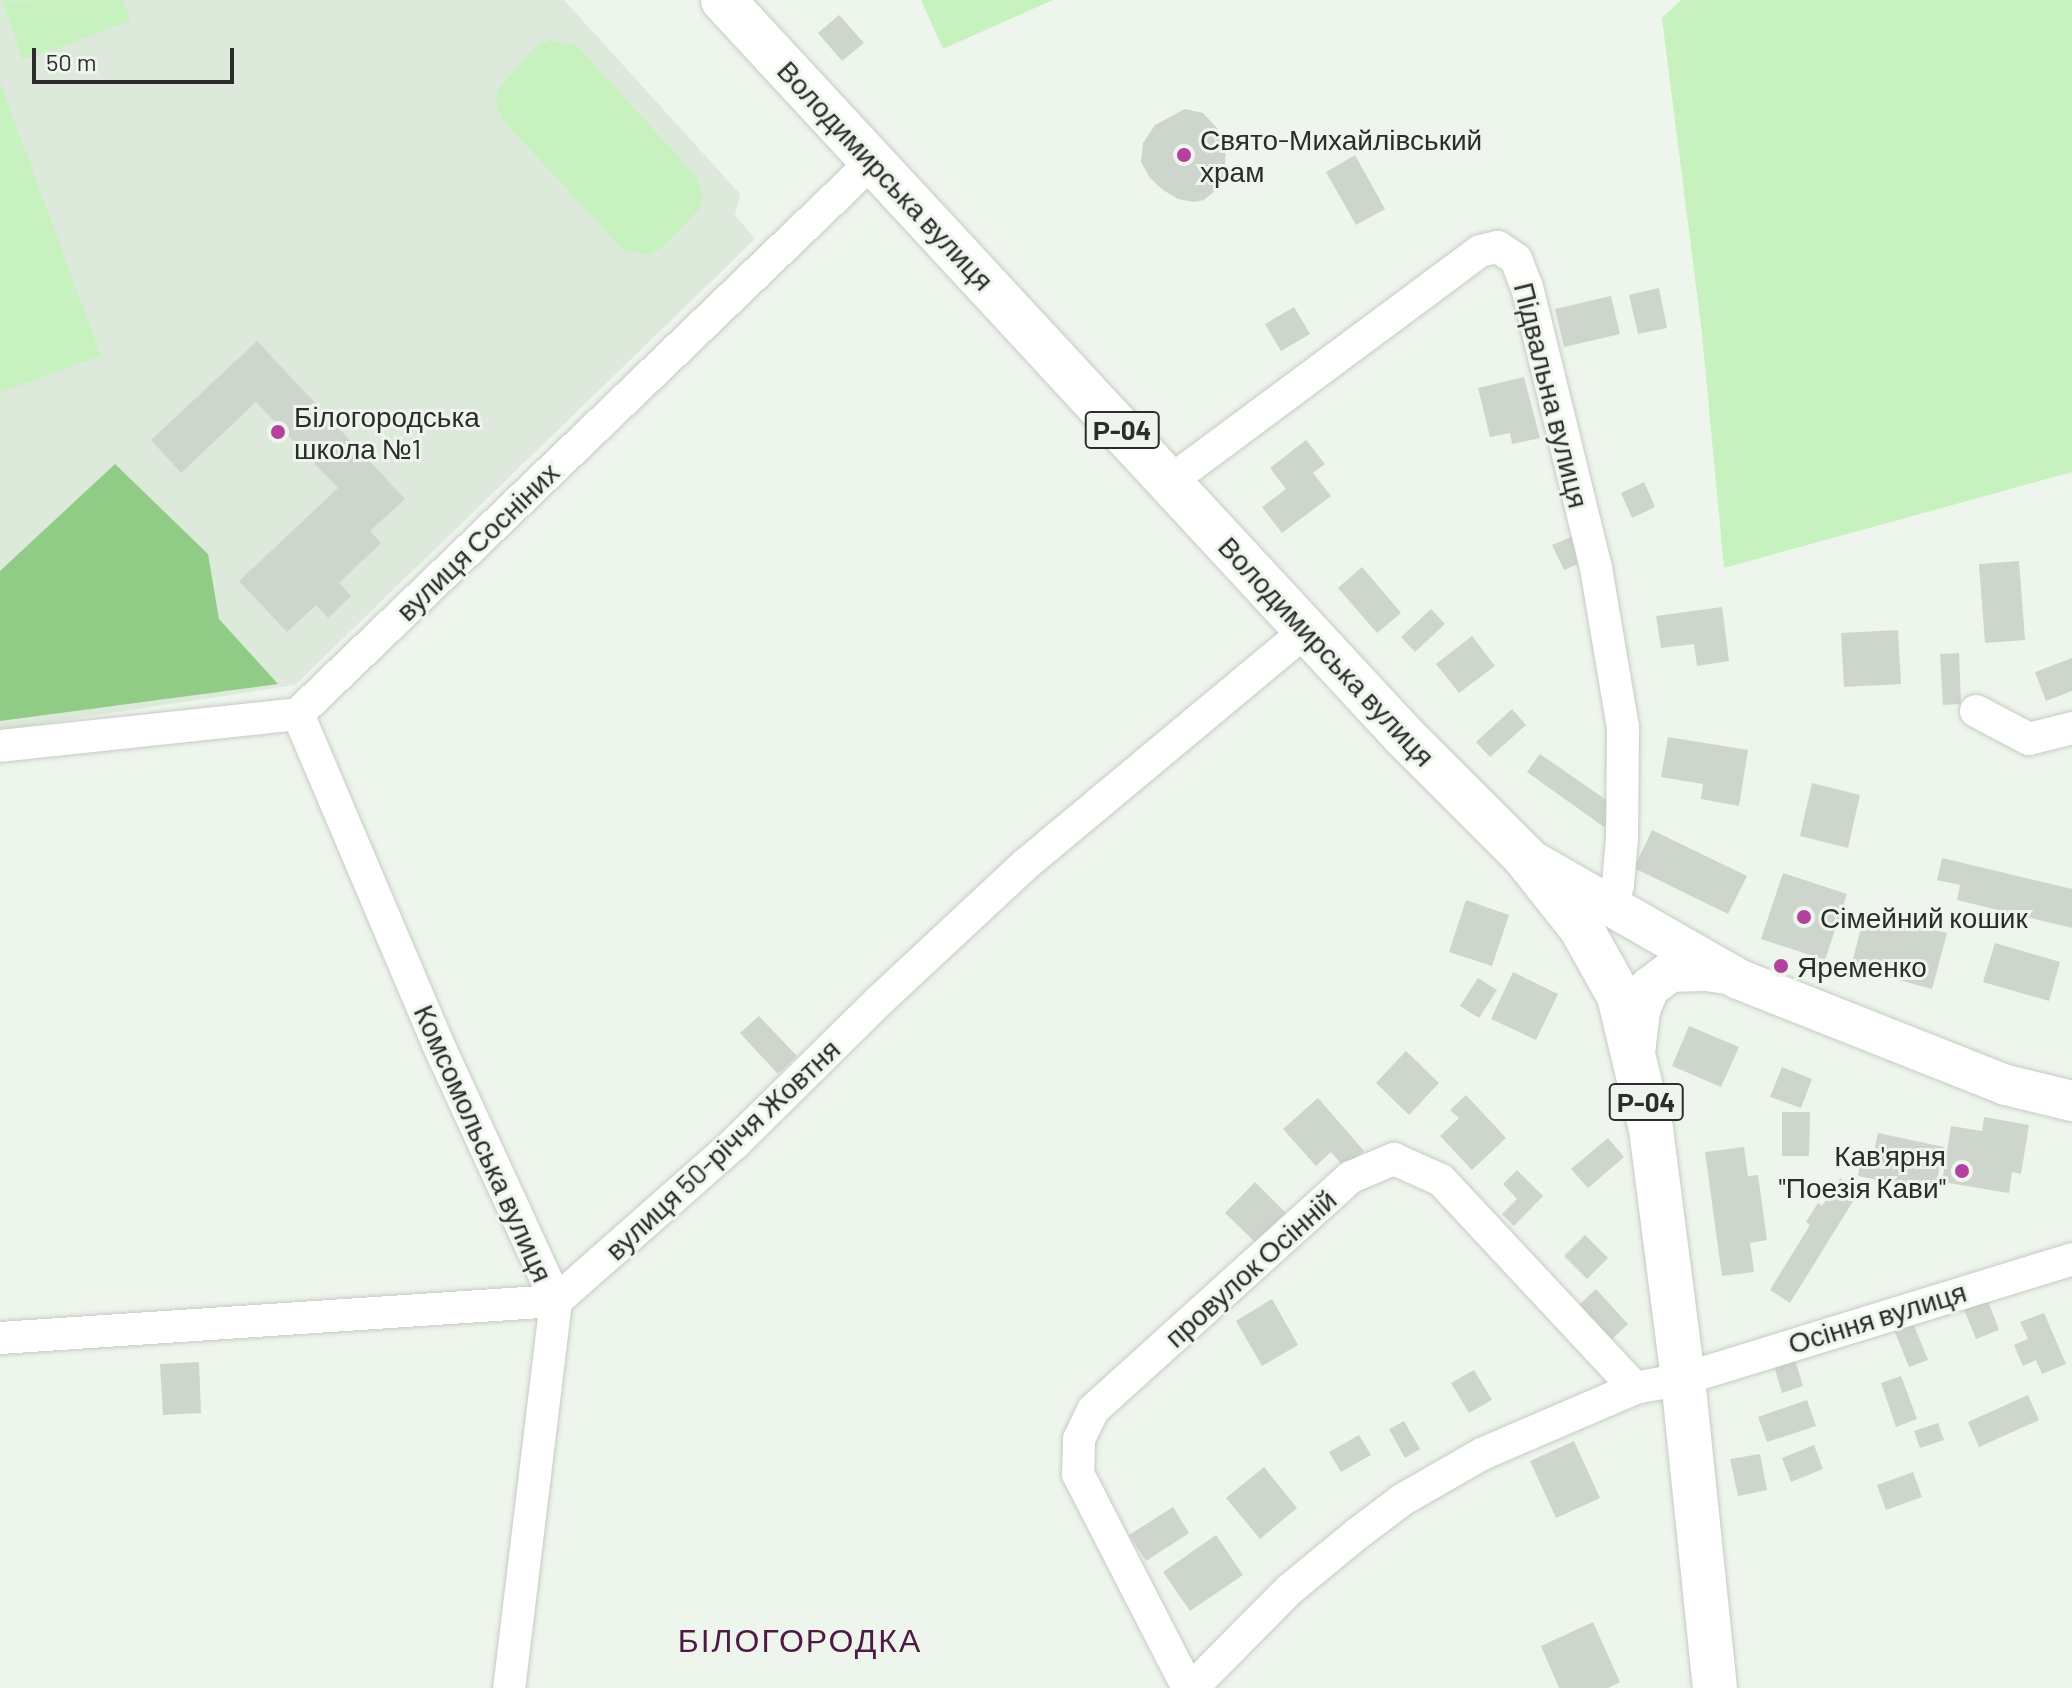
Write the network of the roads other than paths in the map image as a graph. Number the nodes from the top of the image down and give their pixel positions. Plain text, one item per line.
1 (723, 0) edge
2 (873, 161) junction
3 (1169, 482) junction
4 (1307, 630) junction
5 (1976, 711) dead end
6 (298, 714) junction
7 (2072, 728) edge
8 (0, 746) edge
9 (1524, 856) junction
10 (1612, 907) junction
11 (1731, 975) junction
12 (1635, 1053) junction
13 (2072, 1101) edge
14 (2072, 1259) edge
15 (556, 1301) junction
16 (0, 1338) edge
17 (1683, 1379) junction
18 (1635, 1388) junction
19 (509, 1688) edge
20 (1190, 1688) edge
21 (1715, 1688) edge

1 - 2 main road, Володимирська вулиця / Р-04
2 - 3 main road, Володимирська вулиця / Р-04
2 - 6 street, вулиця Сосніних
3 - 4 main road, Володимирська вулиця / Р-04
3 - 10 street, Підвальна вулиця
4 - 9 main road, Володимирська вулиця / Р-04
4 - 15 street, вулиця 50-річчя Жовтня
5 - 7 street
6 - 8 street
6 - 15 street, Комсомольська вулиця
9 - 10 street, Володимирська вулиця
9 - 12 main road, Р-04
10 - 11 street, Володимирська вулиця
11 - 12 street
11 - 13 street, Володимирська вулиця
12 - 17 main road, Р-04
14 - 17 street, Осіння вулиця
15 - 16 street
15 - 19 street, Комсомольська вулиця
17 - 18 street, Осіння вулиця
17 - 21 main road, Р-04
18 - 20 street, Осіння вулиця
18 - 20 street, провулок Осінній

